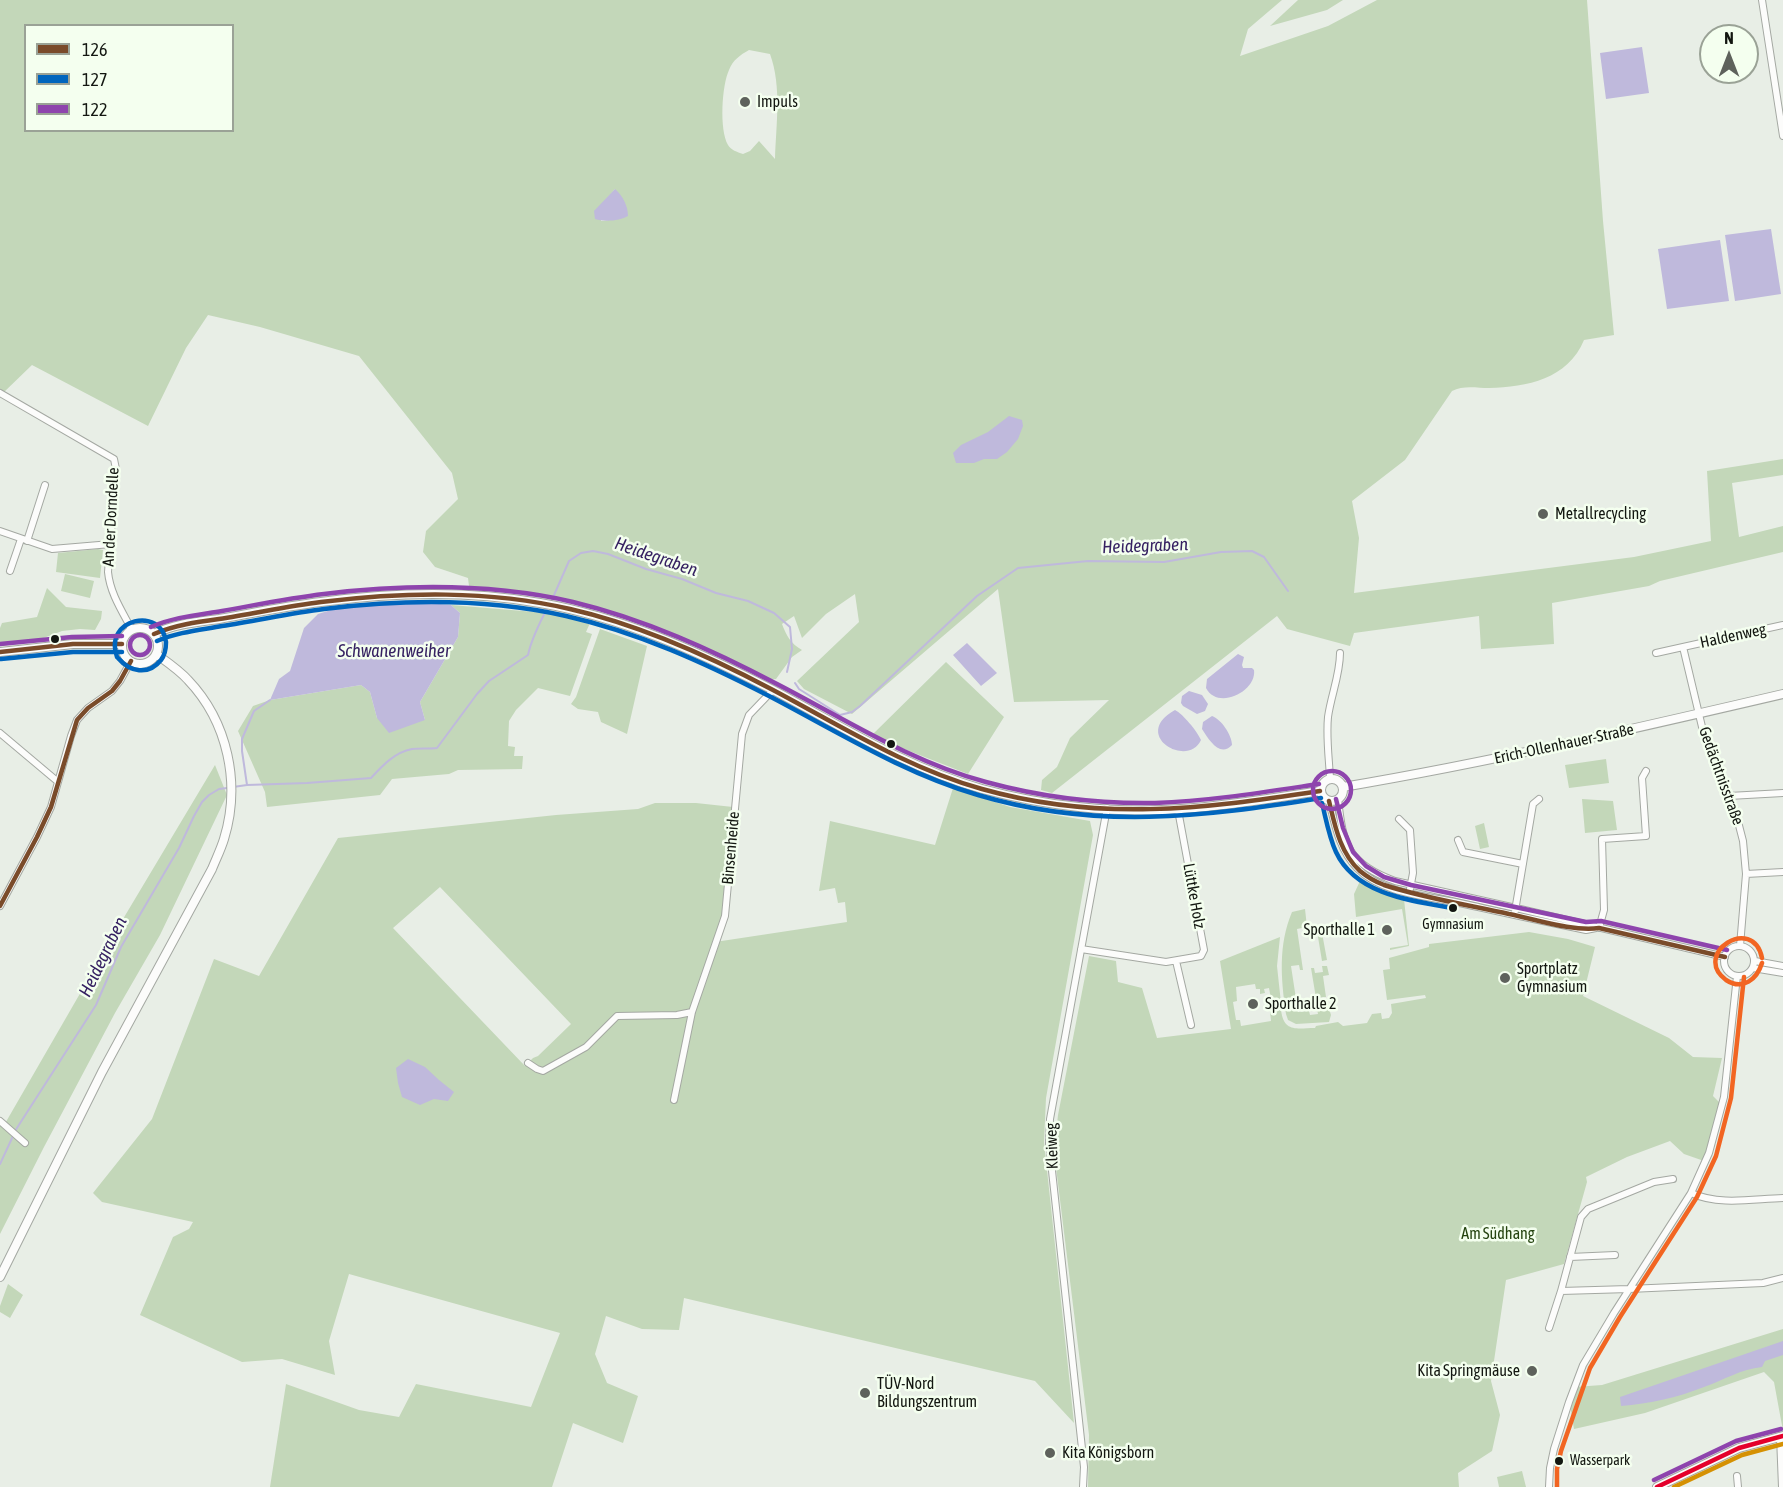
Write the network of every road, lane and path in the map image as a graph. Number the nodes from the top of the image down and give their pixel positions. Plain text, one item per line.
1 (1762, 0) edge
2 (1780, 94) edge
3 (1783, 136) edge
4 (0, 393) edge
5 (45, 485) dead end
6 (0, 531) edge
7 (24, 540) junction
8 (111, 544) junction
9 (10, 571) dead end
10 (1783, 625) edge
11 (132, 630) junction
12 (154, 634) junction
13 (123, 644) junction
14 (1683, 647) junction
15 (0, 652) edge
16 (1340, 653) dead end
17 (1656, 653) dead end
18 (156, 654) junction
19 (131, 661) junction
20 (773, 690) junction
21 (1783, 694) edge
22 (1699, 714) junction
23 (0, 734) edge
24 (1646, 771) dead end
25 (1330, 778) junction
26 (57, 781) junction
27 (1343, 787) junction
28 (1320, 791) junction
29 (1783, 793) edge
30 (1730, 796) junction
31 (1539, 798) dead end
32 (1338, 799) junction
33 (1329, 801) junction
34 (1107, 808) junction
35 (1178, 810) junction
36 (1399, 819) dead end
37 (1458, 840) dead end
38 (1523, 864) junction
39 (1363, 870) junction
40 (1783, 872) edge
41 (1746, 874) junction
42 (1410, 889) junction
43 (0, 906) edge
44 (1516, 908) junction
45 (1515, 915) junction
46 (1599, 928) junction
47 (1740, 946) junction
48 (1082, 949) junction
49 (1725, 957) junction
50 (1176, 961) junction
51 (1754, 965) junction
52 (1783, 966) edge
53 (1783, 973) edge
54 (1737, 976) junction
55 (692, 1012) junction
56 (1191, 1025) dead end
57 (528, 1063) dead end
58 (674, 1100) dead end
59 (0, 1121) edge
60 (26, 1143) dead end
61 (1673, 1179) dead end
62 (1691, 1193) junction
63 (1783, 1198) edge
64 (1615, 1255) dead end
65 (1570, 1257) junction
66 (0, 1277) edge
67 (1783, 1278) edge
68 (1629, 1289) junction
69 (1561, 1290) junction
70 (1549, 1328) dead end
71 (1782, 1436) edge
72 (1737, 1476) dead end
73 (1782, 1482) edge
74 (1083, 1487) edge
75 (1549, 1487) edge
76 (1657, 1487) edge
77 (1738, 1487) edge

1 - 2 street
2 - 3 street
4 - 8 street, An der Dorndelle
5 - 7 street
6 - 7 street
7 - 8 street
7 - 9 street
8 - 11 street, An der Dorndelle
10 - 14 street, Haldenweg
11 - 12 main road
11 - 13 main road
12 - 18 main road
12 - 20 street
13 - 15 street
13 - 19 main road
14 - 17 street, Haldenweg
14 - 22 street, Haldenweg
16 - 25 street
18 - 19 main road
18 - 66 main road
19 - 26 street
20 - 34 street
20 - 55 street, Binsenheide
21 - 22 street, Erich-Ollenhauer-Straße
22 - 27 street, Erich-Ollenhauer-Straße
22 - 30 street, Gedächtnisstraße
23 - 26 street
24 - 46 street
25 - 27 street
25 - 28 street
26 - 43 street
27 - 32 street
28 - 33 street
28 - 35 street
29 - 30 street
30 - 41 street, Gedächtnisstraße
31 - 38 street
32 - 33 street
32 - 39 street
33 - 39 street
34 - 35 street
34 - 48 street, Kleiweg
35 - 50 street, Lüttke Holz
36 - 42 street
37 - 38 street
38 - 44 street
39 - 42 street
40 - 41 street
41 - 47 street, Gedächtnisstraße
42 - 44 street
42 - 45 street
44 - 45 street
44 - 46 street
45 - 46 street
46 - 49 street
47 - 49 street
47 - 51 street
48 - 50 street, Lüttke Holz
48 - 74 street, Kleiweg
49 - 54 street
50 - 56 street
51 - 52 street
51 - 53 street
51 - 54 street
54 - 62 street
55 - 57 street
55 - 58 street, Binsenheide
59 - 60 street
61 - 65 street
62 - 63 street
62 - 68 street
64 - 65 street
65 - 69 street
67 - 68 street
68 - 69 street
68 - 75 street
69 - 70 street
71 - 73 street
71 - 76 main road
72 - 77 street

